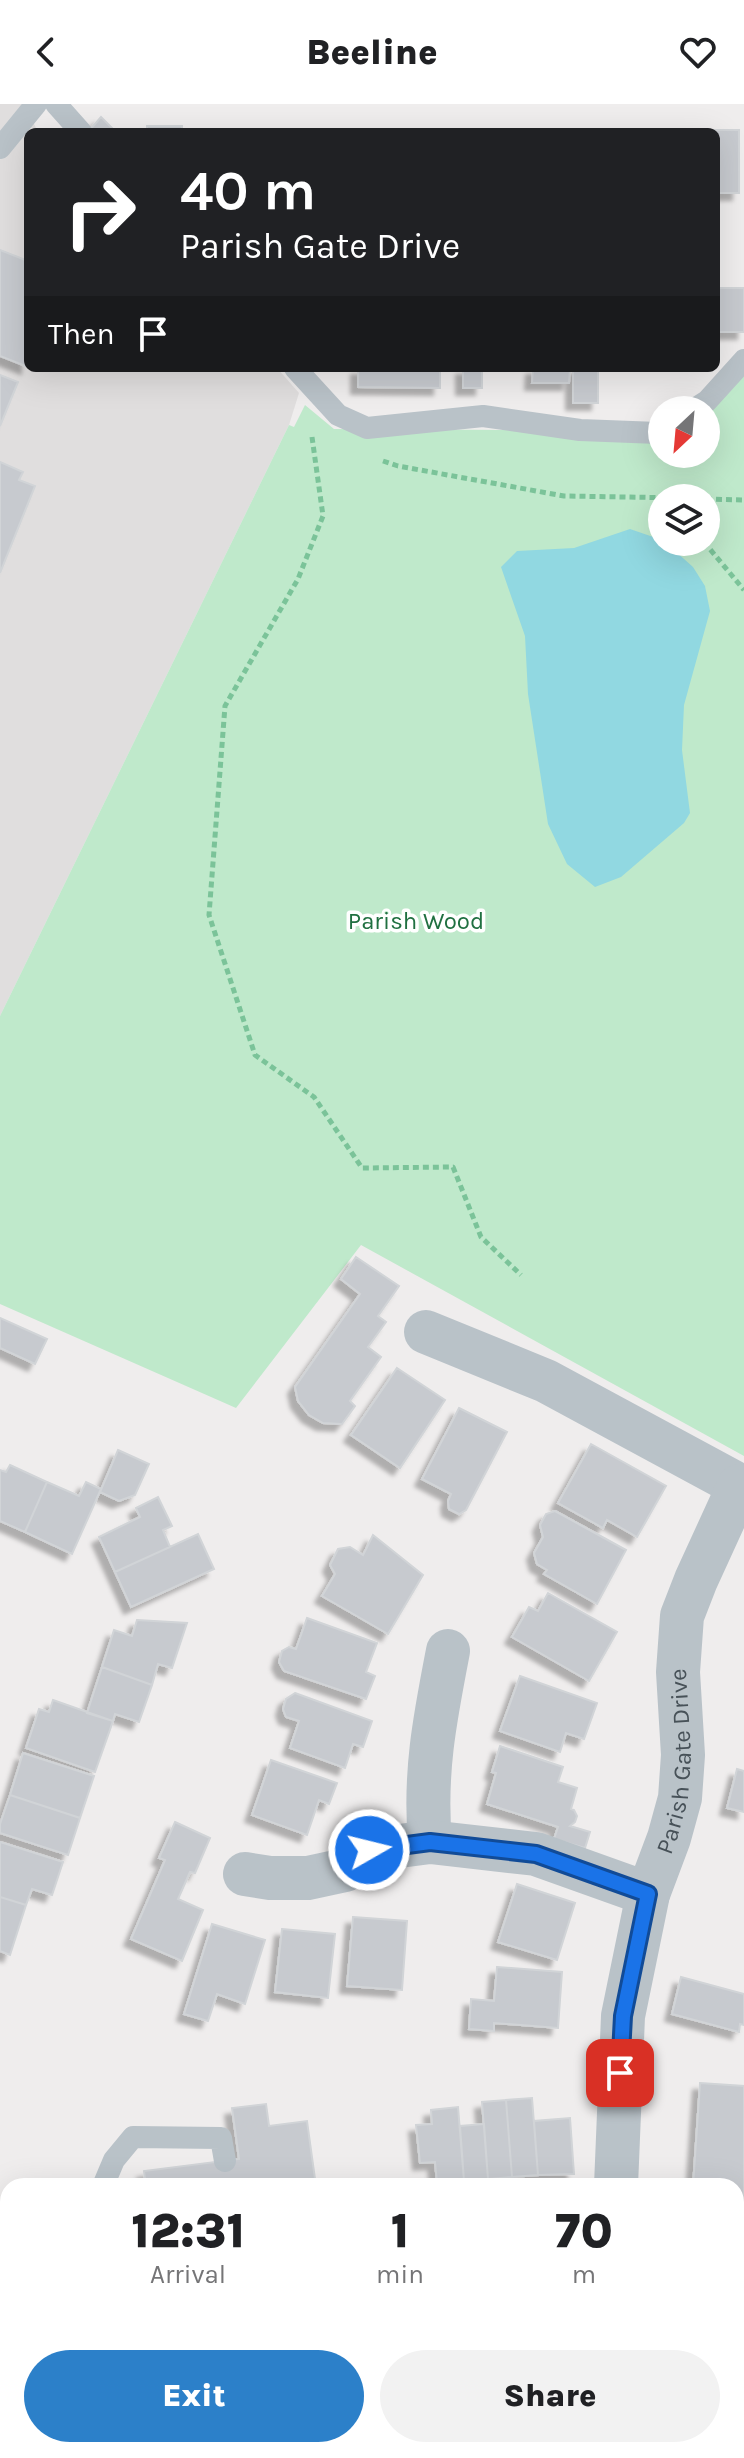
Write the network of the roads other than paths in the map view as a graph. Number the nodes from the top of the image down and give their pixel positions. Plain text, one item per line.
1 (36, 104) edge
2 (56, 104) edge
3 (77, 128) edge
4 (0, 148) edge
5 (744, 360) edge
6 (299, 372) edge
7 (712, 396) edge
8 (648, 433) edge
9 (426, 1332) dead end
10 (742, 1487) edge
11 (448, 1651) dead end
12 (430, 1842) junction
13 (245, 1874) dead end
14 (648, 1894) junction
15 (225, 2161) dead end
16 (106, 2178) edge
17 (616, 2178) edge

1 - 4 lane
2 - 3 lane
5 - 7 lane
6 - 8 lane
9 - 10 street, Parish Gate Drive
10 - 14 street, Parish Gate Drive
11 - 12 street
12 - 13 street
12 - 14 street
14 - 17 street, Parish Gate Drive
15 - 16 lane

